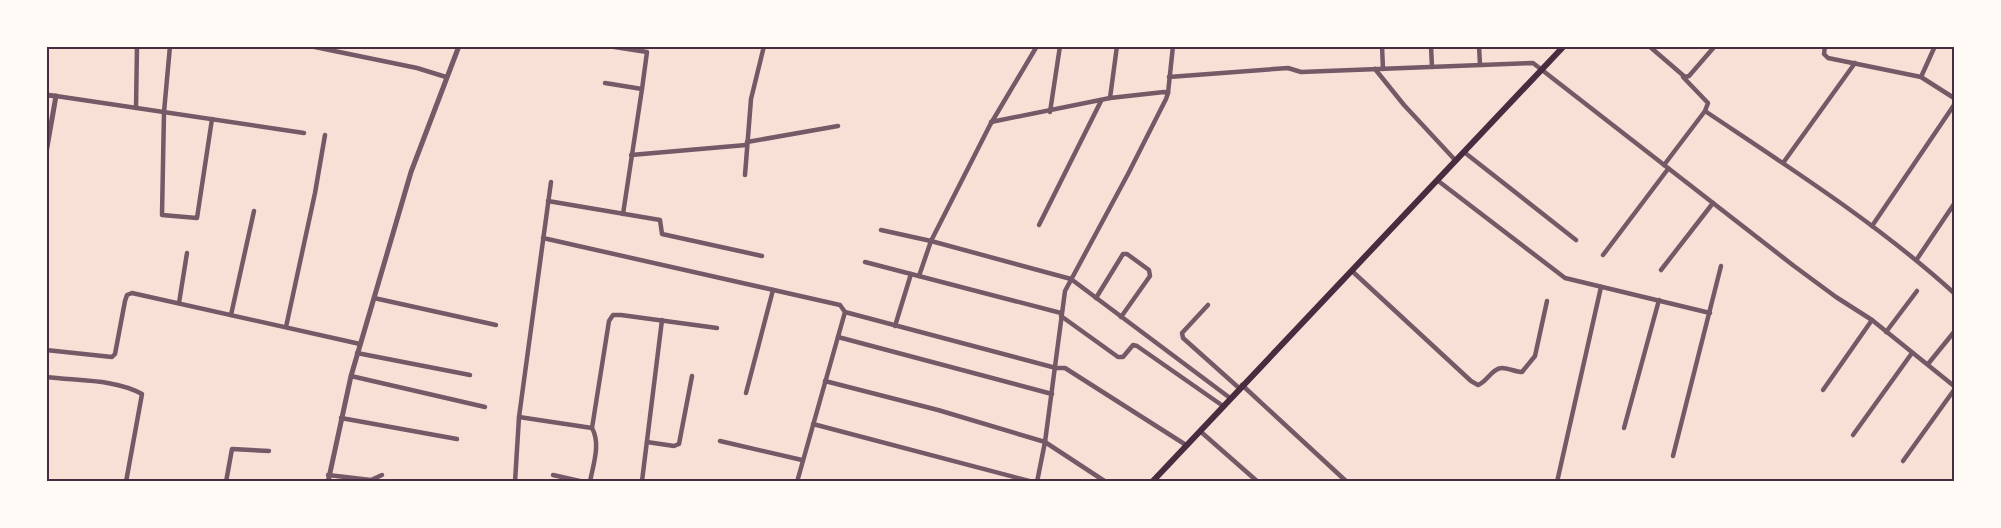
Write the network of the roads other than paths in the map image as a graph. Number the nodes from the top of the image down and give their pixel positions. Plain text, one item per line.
1 (137, 46) edge
2 (170, 46) edge
3 (310, 46) edge
4 (459, 46) edge
5 (608, 46) edge
6 (764, 46) edge
7 (1037, 46) edge
8 (1060, 46) edge
9 (1117, 46) edge
10 (1173, 46) edge
11 (1382, 46) edge
12 (1431, 46) edge
13 (1479, 46) edge
14 (1564, 46) edge
15 (1649, 46) edge
16 (1715, 46) edge
17 (1825, 46) edge
18 (1935, 46) edge
19 (332, 48) edge
20 (1855, 63) junction
21 (1480, 65) junction
22 (1432, 67) junction
23 (1375, 69) junction
24 (1383, 69) junction
25 (1541, 71) junction
26 (446, 77) junction
27 (1169, 77) junction
28 (1683, 77) junction
29 (1921, 77) junction
30 (605, 83) dead end
31 (642, 89) junction
32 (1168, 93) junction
33 (46, 95) edge
34 (56, 96) junction
35 (1110, 98) junction
36 (1954, 98) edge
37 (1101, 101) junction
38 (1954, 105) edge
39 (136, 108) junction
40 (1705, 111) junction
41 (164, 112) junction
42 (1050, 112) junction
43 (212, 119) junction
44 (991, 122) junction
45 (838, 126) dead end
46 (304, 133) dead end
47 (325, 135) dead end
48 (746, 144) junction
49 (1464, 152) junction
50 (46, 153) edge
51 (631, 155) junction
52 (1456, 161) junction
53 (1784, 163) junction
54 (1666, 167) junction
55 (745, 175) dead end
56 (1437, 180) junction
57 (551, 182) dead end
58 (548, 201) junction
59 (1713, 203) junction
60 (1954, 204) edge
61 (254, 211) dead end
62 (623, 214) junction
63 (1039, 225) dead end
64 (1872, 226) junction
65 (881, 230) dead end
66 (543, 238) junction
67 (1576, 240) dead end
68 (931, 241) junction
69 (187, 254) dead end
70 (1603, 255) dead end
71 (762, 256) dead end
72 (1917, 259) junction
73 (865, 262) dead end
74 (1721, 266) dead end
75 (1660, 270) dead end
76 (1352, 271) junction
77 (911, 273) junction
78 (919, 276) junction
79 (1071, 279) junction
80 (1601, 287) junction
81 (773, 290) junction
82 (1917, 291) dead end
83 (1954, 293) edge
84 (374, 298) junction
85 (1096, 298) junction
86 (1659, 300) junction
87 (1548, 301) dead end
88 (179, 303) junction
89 (1208, 305) dead end
90 (845, 312) junction
91 (1710, 313) junction
92 (231, 315) junction
93 (1061, 315) junction
94 (1121, 317) junction
95 (662, 320) junction
96 (1872, 320) junction
97 (496, 325) dead end
98 (895, 326) junction
99 (286, 327) junction
100 (717, 328) dead end
101 (1886, 332) junction
102 (1954, 332) edge
103 (838, 337) junction
104 (1952, 339) edge
105 (360, 344) junction
106 (46, 350) edge
107 (1912, 352) junction
108 (357, 353) junction
109 (1928, 364) junction
110 (1056, 368) junction
111 (470, 375) dead end
112 (351, 376) junction
113 (692, 376) dead end
114 (46, 377) edge
115 (825, 381) junction
116 (1241, 387) junction
117 (1954, 388) edge
118 (1823, 390) dead end
119 (746, 393) dead end
120 (1052, 394) junction
121 (1230, 398) junction
122 (1223, 406) junction
123 (485, 407) dead end
124 (519, 417) junction
125 (341, 418) junction
126 (813, 424) junction
127 (592, 428) junction
128 (1624, 428) dead end
129 (1200, 431) junction
130 (1853, 435) dead end
131 (458, 440) dead end
132 (720, 441) dead end
133 (647, 442) junction
134 (1045, 442) junction
135 (1186, 445) junction
136 (269, 451) dead end
137 (1673, 456) dead end
138 (802, 460) junction
139 (1903, 461) dead end
140 (382, 475) dead end
141 (553, 475) dead end
142 (328, 478) edge
143 (642, 481) edge
144 (126, 482) edge
145 (226, 482) edge
146 (515, 482) edge
147 (584, 482) edge
148 (590, 482) edge
149 (638, 482) edge
150 (649, 482) edge
151 (797, 482) edge
152 (1035, 482) edge
153 (1106, 482) edge
154 (1152, 482) edge
155 (1258, 482) edge
156 (1347, 482) edge
157 (1557, 482) edge

1 - 39 street
2 - 41 street
3 - 19 street
4 - 26 street
5 - 31 street
6 - 48 street
7 - 44 street
8 - 42 street
9 - 35 street
10 - 27 street
11 - 24 street
12 - 22 street
13 - 21 street
14 - 25 main road
15 - 28 street
16 - 28 street
17 - 20 street
18 - 29 street
19 - 26 street
20 - 29 street
20 - 53 street
21 - 22 street
21 - 25 street
22 - 24 street
23 - 24 street
23 - 27 street
23 - 52 street
25 - 49 main road
25 - 54 street
26 - 84 street
27 - 32 street
28 - 40 street
29 - 36 street
30 - 31 street
31 - 51 street
32 - 35 street
32 - 79 street
33 - 34 street
34 - 39 street
34 - 50 street
35 - 37 street
37 - 42 street
37 - 63 street
38 - 64 street
39 - 41 street
40 - 53 street
40 - 54 street
41 - 43 street
41 - 43 street
42 - 44 street
43 - 46 street
44 - 68 street
45 - 48 street
47 - 99 street
48 - 51 street
48 - 55 street
49 - 52 main road
49 - 67 street
51 - 62 street
52 - 56 main road
53 - 64 street
54 - 59 street
54 - 70 street
56 - 76 main road
56 - 80 street
57 - 58 street
58 - 62 street
58 - 66 street
59 - 75 street
59 - 96 street
60 - 72 street
61 - 92 street
62 - 71 street
64 - 72 street
65 - 68 street
66 - 81 street
66 - 124 street
68 - 78 street
68 - 79 street
69 - 88 street
72 - 83 street
73 - 77 street
74 - 91 street
76 - 87 street
76 - 116 main road
77 - 78 street
77 - 98 street
78 - 93 street
79 - 85 street
79 - 93 street
80 - 86 street
80 - 157 street
81 - 90 street
81 - 119 street
82 - 101 street
84 - 97 street
84 - 105 street
85 - 94 street
85 - 94 street
86 - 91 street
86 - 128 street
88 - 92 street
88 - 106 street
89 - 116 street
90 - 98 street
90 - 103 street
91 - 137 street
92 - 99 street
93 - 110 street
93 - 122 street
94 - 121 street
95 - 100 street
95 - 127 street
95 - 133 street
96 - 101 street
96 - 118 street
98 - 110 street
99 - 105 street
101 - 107 street
102 - 104 street
103 - 115 street
103 - 120 street
104 - 109 street
105 - 108 street
107 - 109 street
107 - 130 street
108 - 111 street
108 - 112 street
109 - 117 street
110 - 120 street
110 - 135 street
112 - 123 street
112 - 125 street
113 - 133 street
114 - 144 street
115 - 126 street
115 - 134 street
116 - 121 main road
116 - 156 street
117 - 139 street
120 - 134 street
121 - 122 main road
122 - 129 main road
124 - 127 street
124 - 146 street
125 - 131 street
125 - 142 street
126 - 138 street
126 - 152 street
127 - 148 street
129 - 135 main road
129 - 155 street
132 - 138 street
133 - 143 street
134 - 152 street
134 - 153 street
135 - 154 main road
136 - 145 street
138 - 151 street
140 - 142 street
141 - 147 street
143 - 149 street
143 - 150 street

